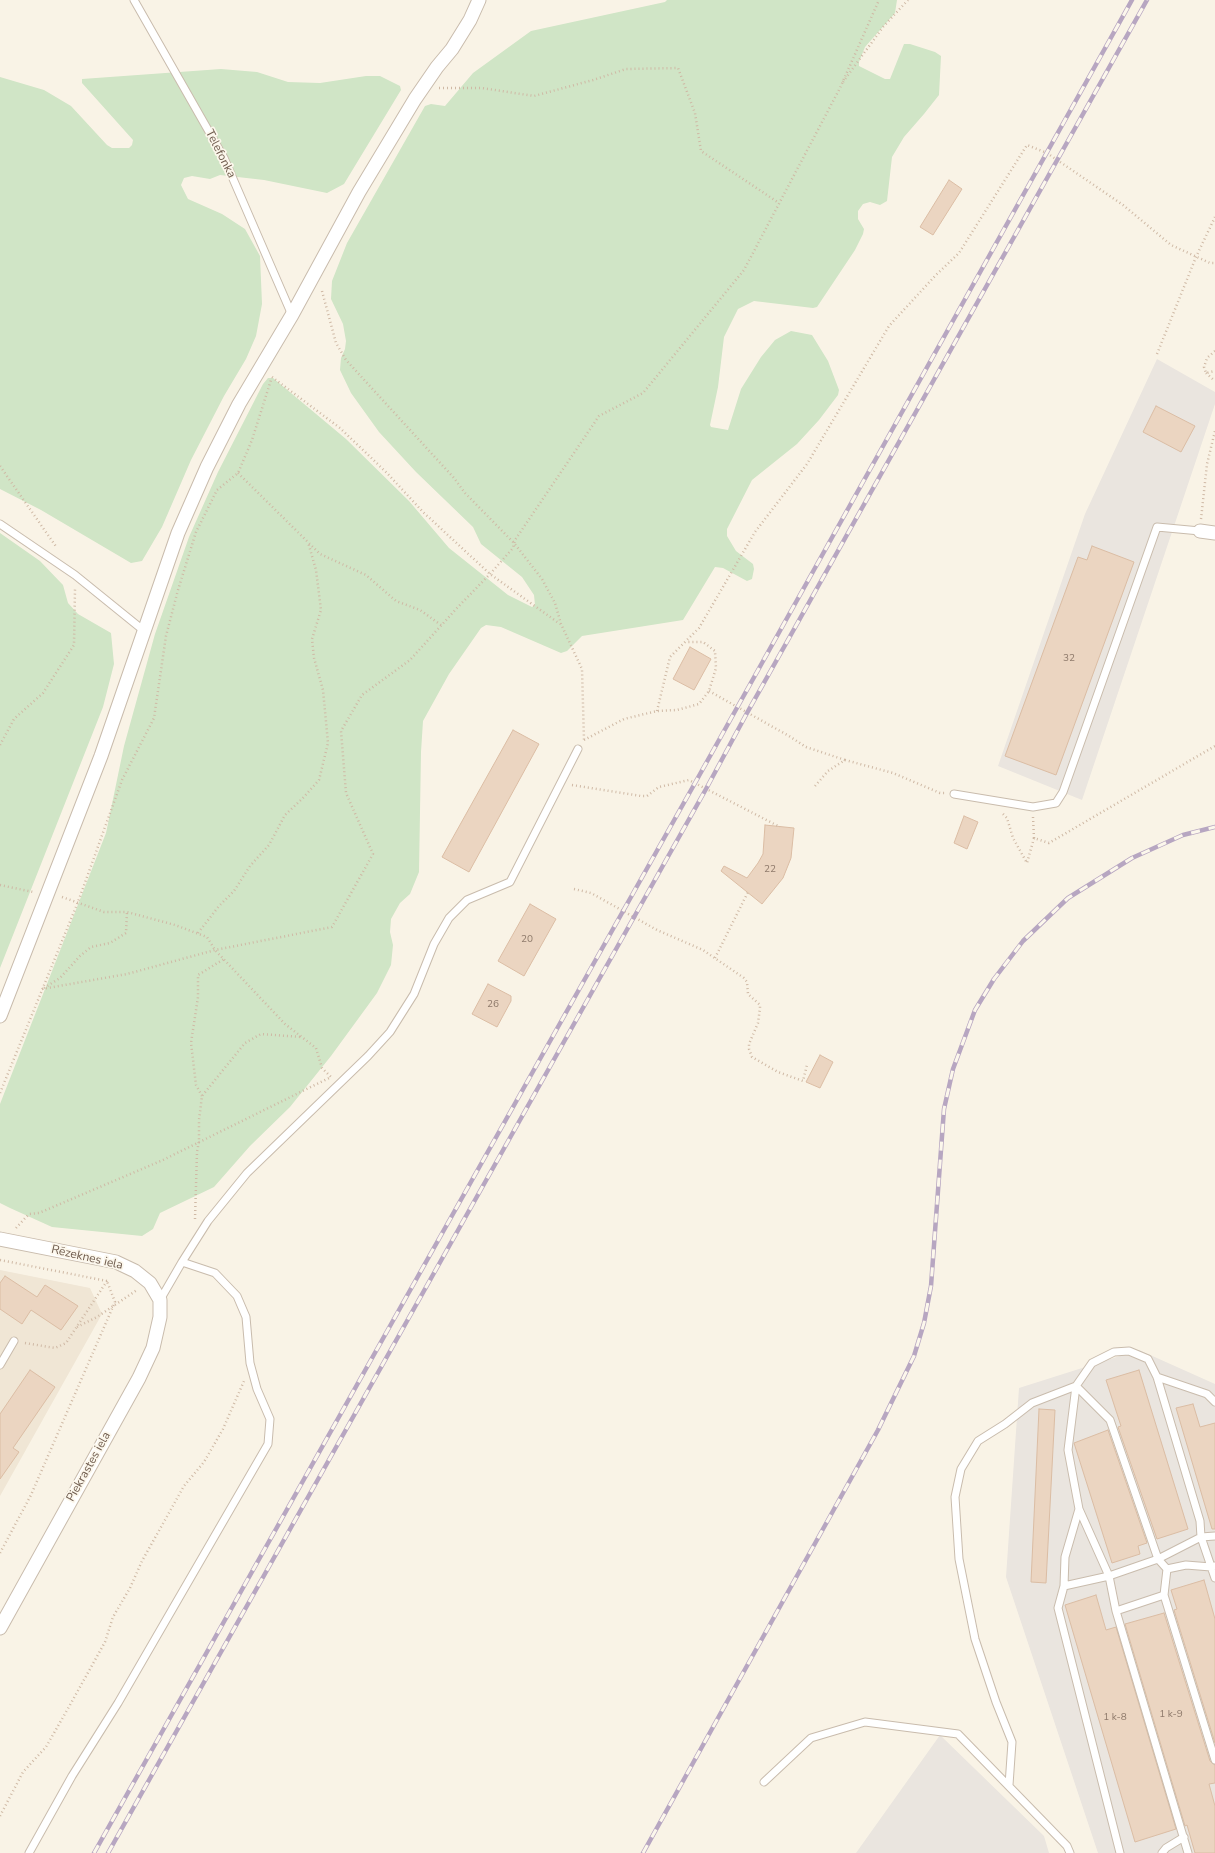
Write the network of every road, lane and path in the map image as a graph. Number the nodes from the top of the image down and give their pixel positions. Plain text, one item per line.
1 (134, 0) edge
2 (479, 0) edge
3 (879, 0) edge
4 (908, 0) edge
5 (423, 88) junction
6 (840, 88) junction
7 (779, 203) junction
8 (1215, 217) edge
9 (1196, 257) junction
10 (1215, 262) edge
11 (317, 271) junction
12 (292, 315) junction
13 (1215, 351) edge
14 (1157, 354) dead end
15 (261, 368) junction
16 (1215, 371) edge
17 (1206, 373) junction
18 (272, 376) junction
19 (1215, 381) edge
20 (1215, 431) edge
21 (0, 466) edge
22 (238, 473) junction
23 (0, 524) edge
24 (1200, 531) junction
25 (1215, 533) edge
26 (308, 542) junction
27 (514, 543) junction
28 (58, 550) dead end
29 (490, 574) junction
30 (75, 575) junction
31 (561, 624) junction
32 (441, 625) junction
33 (144, 630) junction
34 (685, 642) junction
35 (708, 691) junction
36 (656, 710) junction
37 (584, 740) junction
38 (0, 745) edge
39 (1215, 746) edge
40 (578, 749) joint
41 (845, 760) junction
42 (562, 784) junction
43 (815, 786) dead end
44 (954, 794) joint
45 (993, 800) junction
46 (1033, 807) junction
47 (780, 827) dead end
48 (1034, 838) junction
49 (0, 885) edge
50 (574, 889) dead end
51 (748, 892) dead end
52 (46, 893) junction
53 (78, 902) junction
54 (127, 912) junction
55 (198, 933) junction
56 (215, 950) junction
57 (715, 958) junction
58 (224, 960) junction
59 (42, 990) junction
60 (0, 1016) edge
61 (302, 1037) junction
62 (807, 1065) dead end
63 (331, 1077) junction
64 (338, 1084) junction
65 (0, 1093) edge
66 (202, 1096) junction
67 (199, 1141) junction
68 (195, 1220) dead end
69 (3, 1239) edge
70 (0, 1260) edge
71 (182, 1262) junction
72 (107, 1281) junction
73 (150, 1282) junction
74 (160, 1300) junction
75 (113, 1306) junction
76 (76, 1327) junction
77 (14, 1341) joint
78 (0, 1365) edge
79 (250, 1365) junction
80 (1157, 1377) junction
81 (1076, 1386) junction
82 (1215, 1402) edge
83 (1080, 1509) junction
84 (1215, 1536) edge
85 (1201, 1537) junction
86 (0, 1553) edge
87 (1158, 1559) junction
88 (1213, 1566) edge
89 (1167, 1569) junction
90 (1109, 1576) junction
91 (1215, 1578) edge
92 (1064, 1586) junction
93 (1164, 1595) junction
94 (1116, 1611) junction
95 (0, 1628) edge
96 (1215, 1760) edge
97 (764, 1782) dead end
98 (1009, 1785) junction
99 (0, 1816) edge
100 (1184, 1837) junction
101 (29, 1853) edge
102 (1070, 1853) edge
103 (1120, 1853) edge
104 (1162, 1853) edge
105 (1188, 1853) edge

1 - 12 lane, Telefonka
2 - 5 street
3 - 6 path
4 - 6 path
5 - 7 path
5 - 11 street
6 - 7 path
7 - 27 path
8 - 9 path
9 - 10 path
9 - 14 path
9 - 34 path
11 - 12 street
11 - 27 path
12 - 15 street
13 - 17 path
15 - 18 path
15 - 33 street
16 - 17 path
17 - 19 path
18 - 22 path
18 - 29 path
20 - 24 path
21 - 28 path
22 - 26 path
22 - 53 path
23 - 30 lane
24 - 25 street
24 - 46 lane
26 - 32 path
26 - 55 path
27 - 29 path
27 - 31 path
29 - 31 path
29 - 32 path
30 - 33 lane
30 - 38 path
31 - 37 path
32 - 56 path
33 - 52 street
34 - 35 path
34 - 36 path
35 - 36 path
35 - 41 path
36 - 37 path
37 - 40 path
39 - 48 path
40 - 42 lane
41 - 43 path
41 - 44 path
42 - 47 path
42 - 64 lane
44 - 45 lane
45 - 46 lane
45 - 48 path
46 - 48 path
49 - 52 path
50 - 57 path
51 - 57 path
52 - 53 path
52 - 60 street
53 - 54 path
53 - 59 path
54 - 55 path
54 - 59 path
55 - 56 path
56 - 58 path
56 - 59 path
57 - 62 path
58 - 61 path
58 - 66 path
59 - 65 path
61 - 63 path
61 - 66 path
63 - 64 path
63 - 67 path
64 - 71 lane
66 - 67 path
67 - 68 path
67 - 69 path
69 - 73 street, Rēzeknes iela
70 - 72 path
71 - 74 lane
71 - 79 lane
72 - 75 path
72 - 76 path
73 - 74 street, Rēzeknes iela
73 - 75 path
74 - 95 street, Piekrastes iela
75 - 76 path
75 - 86 path
76 - 77 path
77 - 78 lane
79 - 99 path
79 - 101 lane
80 - 81 lane
80 - 82 lane
80 - 85 lane
81 - 83 lane
81 - 87 lane
81 - 98 lane
83 - 90 lane
83 - 92 lane
84 - 85 lane
85 - 87 lane
85 - 88 lane
87 - 89 lane
87 - 90 lane
88 - 89 lane
88 - 91 lane
89 - 93 lane
90 - 92 lane
90 - 94 lane
92 - 103 lane
93 - 94 lane
93 - 96 lane
94 - 100 lane
97 - 98 lane
98 - 102 lane
100 - 104 lane
100 - 105 lane

